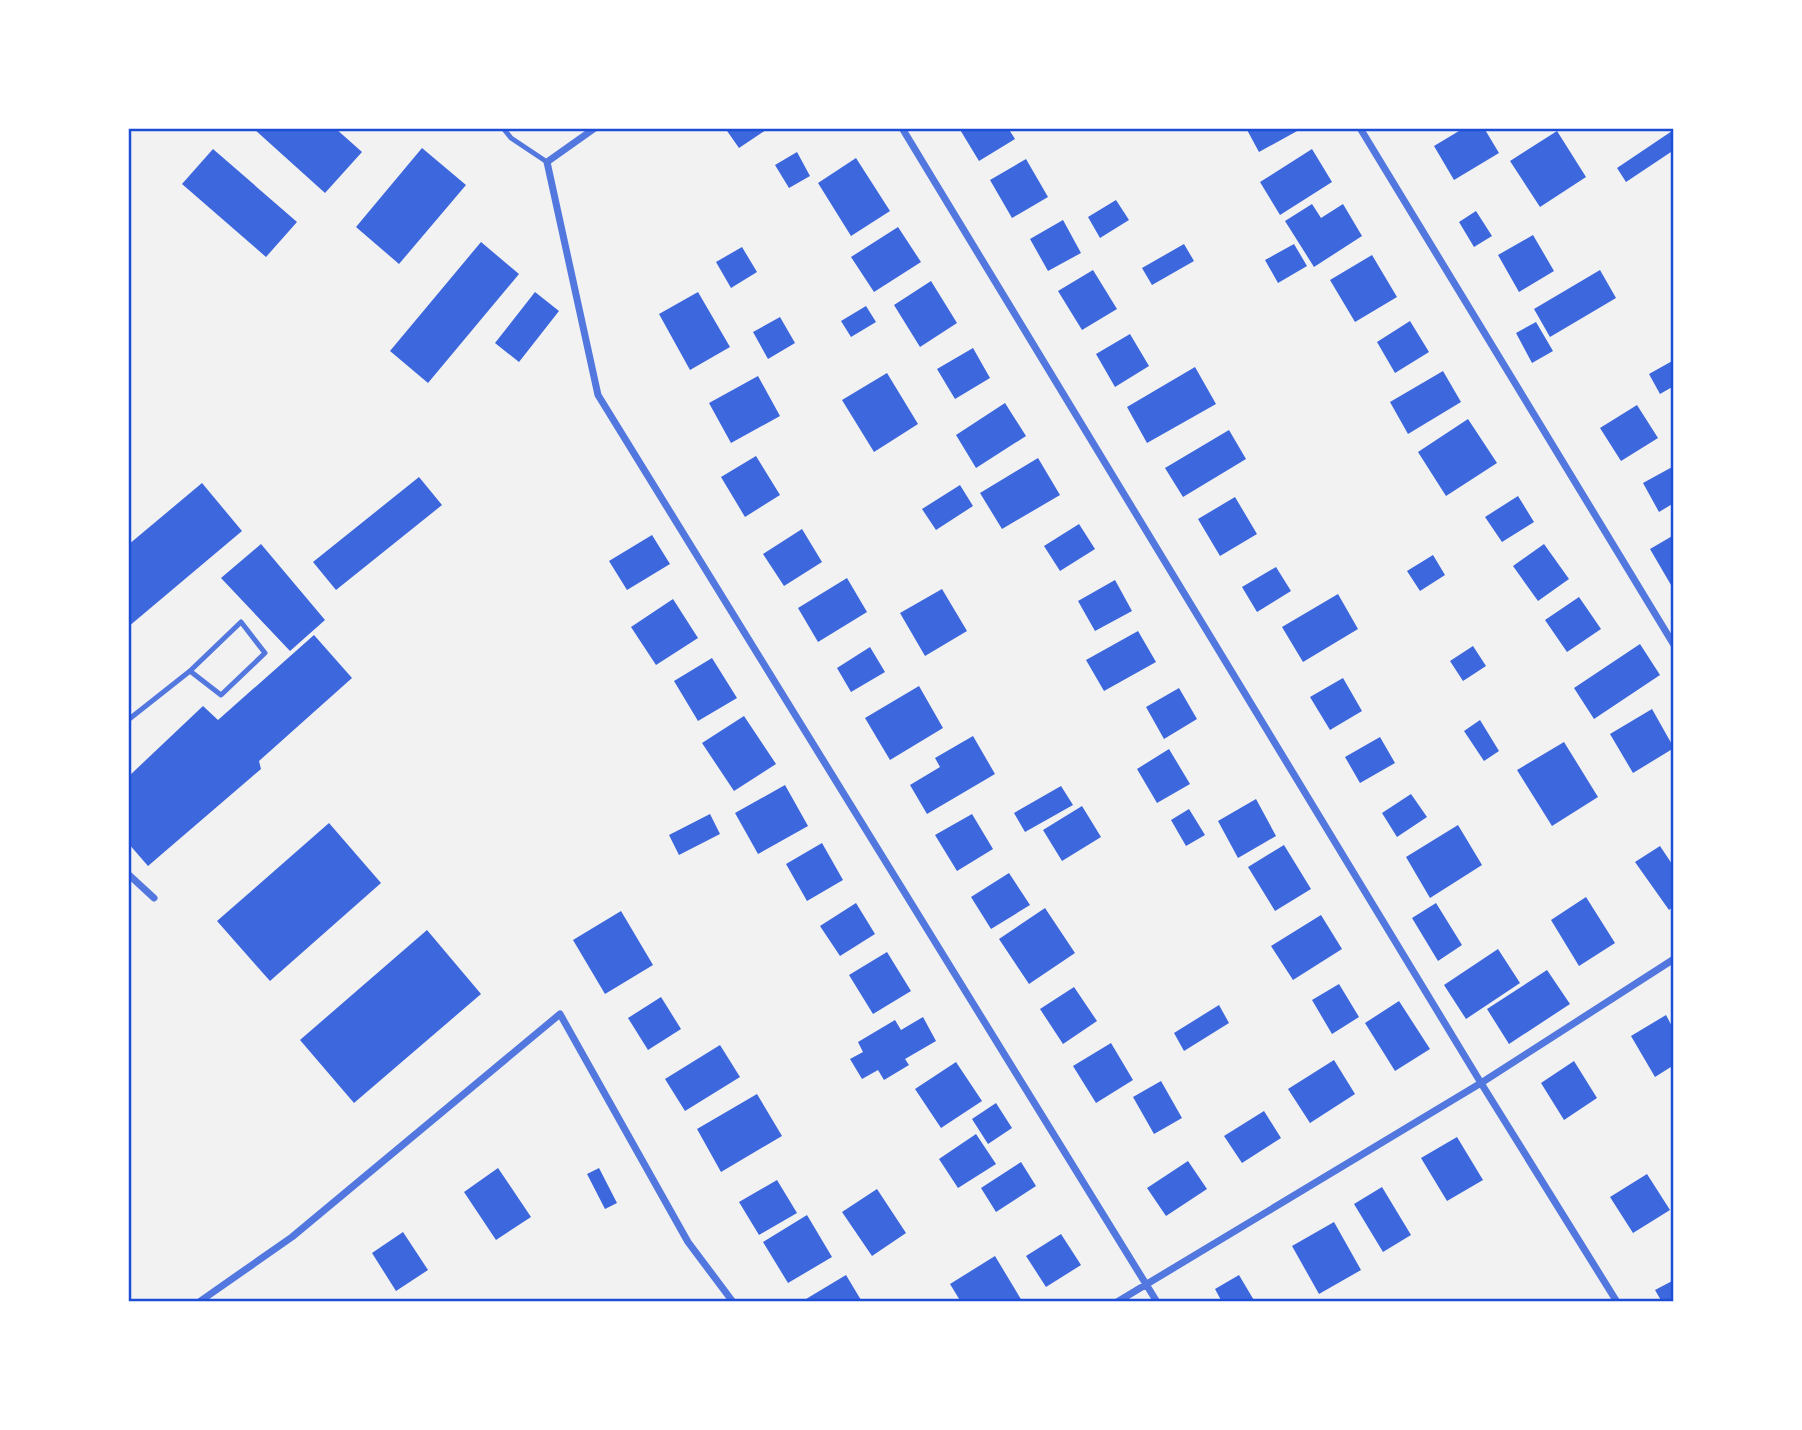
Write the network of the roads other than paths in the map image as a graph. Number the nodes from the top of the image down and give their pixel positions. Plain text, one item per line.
1 (503, 128) edge
2 (595, 128) edge
3 (902, 128) edge
4 (1360, 128) edge
5 (547, 162) junction
6 (1674, 645) edge
7 (190, 671) junction
8 (128, 720) edge
9 (128, 874) edge
10 (154, 898) dead end
11 (1674, 959) edge
12 (1481, 1083) junction
13 (1147, 1284) junction
14 (199, 1302) edge
15 (733, 1302) edge
16 (1117, 1302) edge
17 (1157, 1302) edge
18 (1617, 1302) edge

1 - 5 lane
2 - 5 street
3 - 12 street
4 - 6 street
5 - 13 street
7 - 7 lane
7 - 8 lane
9 - 10 street
11 - 12 street
12 - 13 street
12 - 18 street
13 - 16 street
13 - 17 street
14 - 15 street

